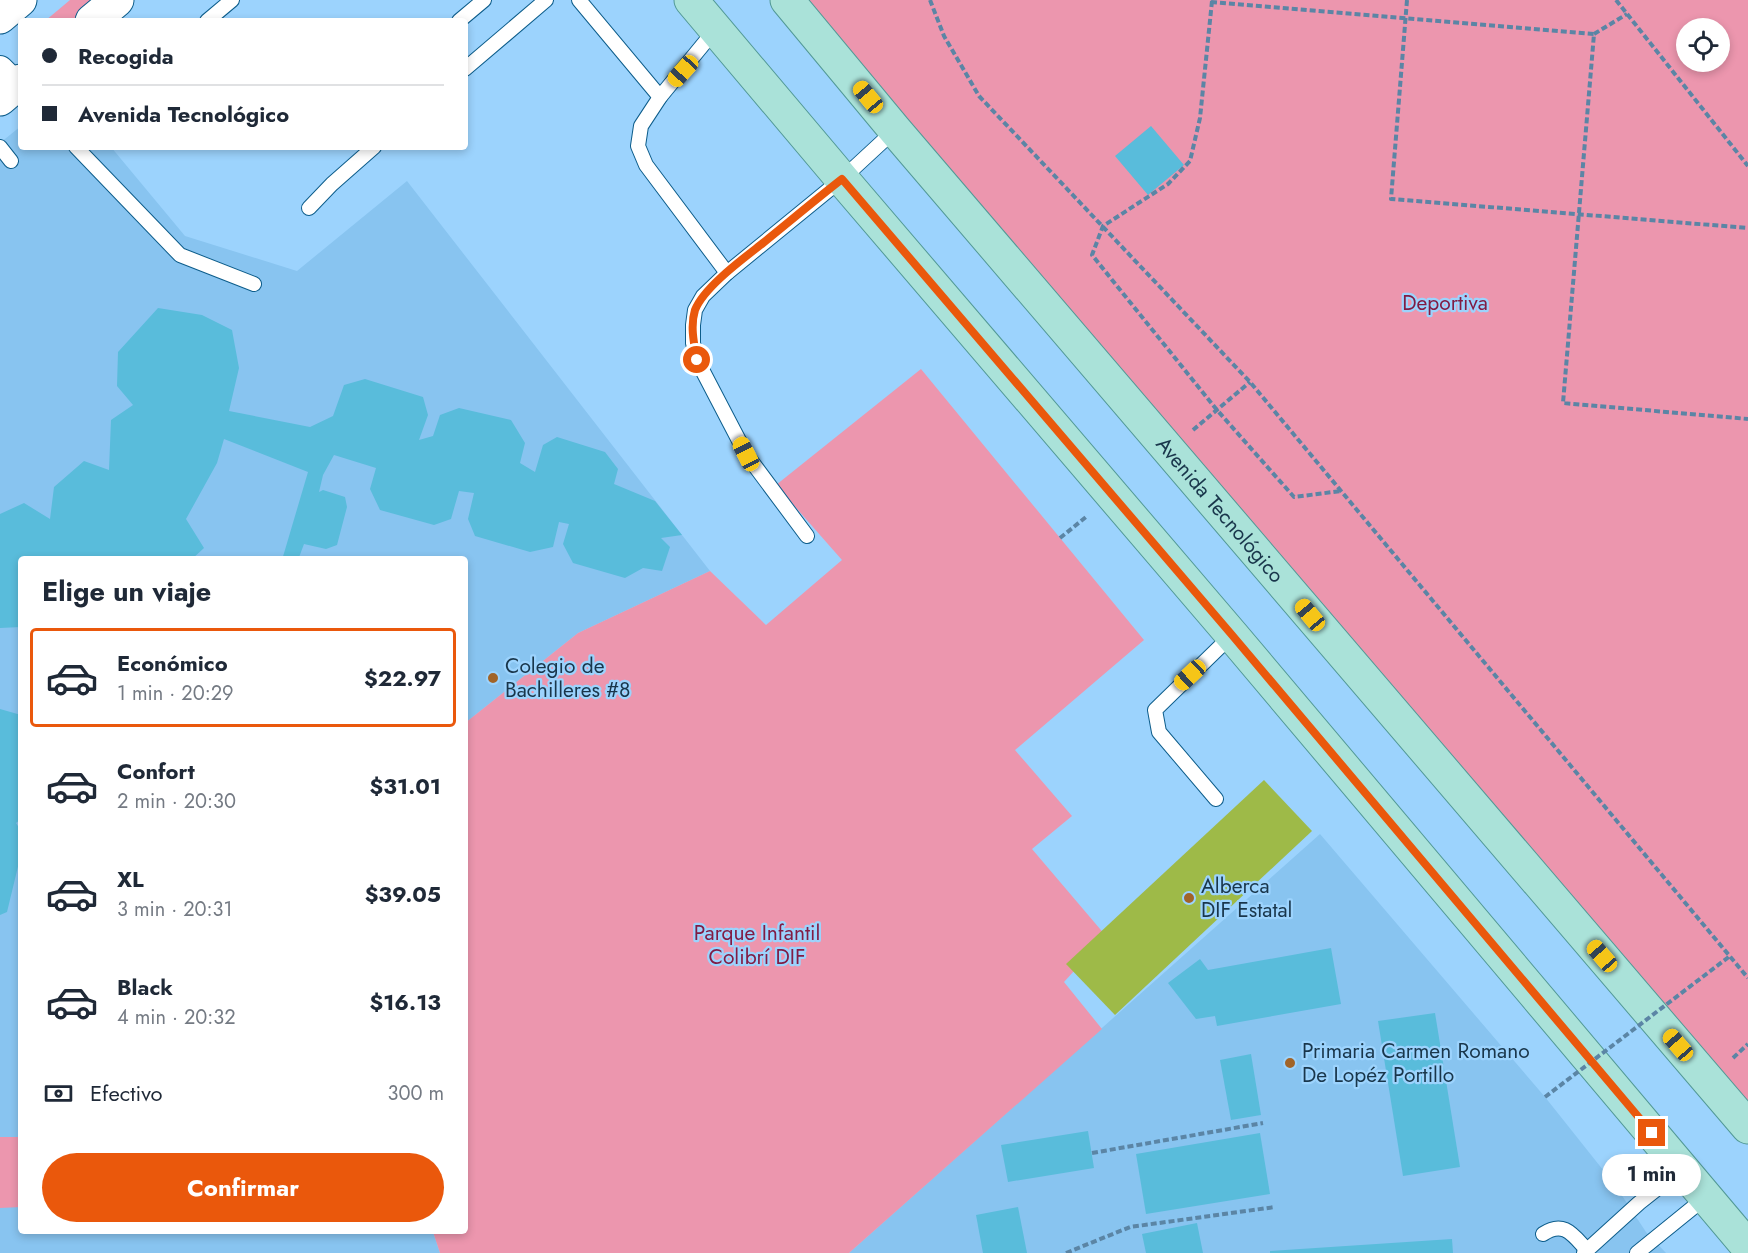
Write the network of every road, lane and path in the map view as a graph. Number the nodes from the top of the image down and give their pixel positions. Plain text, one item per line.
1 (20, 0) edge
2 (117, 0) edge
3 (232, 0) edge
4 (484, 0) edge
5 (579, 0) edge
6 (691, 0) edge
7 (787, 0) edge
8 (930, 0) edge
9 (1407, 0) edge
10 (1616, 0) edge
11 (1211, 1) edge
12 (540, 2) edge
13 (1627, 14) junction
14 (0, 16) edge
15 (96, 18) edge
16 (211, 18) edge
17 (463, 18) edge
18 (1406, 18) junction
19 (716, 30) junction
20 (1594, 34) junction
21 (468, 66) edge
22 (660, 97) junction
23 (895, 130) junction
24 (0, 147) edge
25 (79, 150) edge
26 (371, 150) edge
27 (11, 161) dead end
28 (1748, 166) edge
29 (842, 179) junction
30 (309, 208) dead end
31 (1578, 214) junction
32 (1103, 226) junction
33 (1748, 228) edge
34 (727, 273) junction
35 (254, 284) dead end
36 (1250, 382) junction
37 (1217, 410) junction
38 (1748, 419) edge
39 (1169, 449) junction
40 (1341, 491) junction
41 (807, 536) dead end
42 (1232, 635) junction
43 (1216, 799) dead end
44 (1730, 956) junction
45 (1748, 978) edge
46 (1545, 1097) dead end
47 (1263, 1123) dead end
48 (1748, 1127) edge
49 (1092, 1153) dead end
50 (1682, 1169) junction
51 (1706, 1197) junction
52 (1275, 1208) dead end
53 (1543, 1234) dead end
54 (1748, 1248) edge
55 (1585, 1252) edge
56 (1066, 1253) edge
57 (1637, 1253) edge

1 - 14 main road
2 - 15 main road
3 - 16 lane
4 - 17 lane
5 - 22 lane
6 - 19 main road
7 - 23 main road, Avenida Tecnológico
8 - 32 path
9 - 18 path
10 - 13 path
11 - 18 path
11 - 32 path
12 - 21 lane
13 - 20 path
13 - 28 path
18 - 20 path
18 - 31 path
19 - 22 lane
19 - 29 main road
20 - 31 path
22 - 34 lane
23 - 29 lane
23 - 39 main road, Avenida Tecnológico
24 - 27 lane
25 - 35 lane
26 - 30 lane
29 - 34 lane
29 - 42 main road
31 - 33 path
31 - 38 path
32 - 36 path
32 - 37 path
34 - 41 lane
36 - 37 path
36 - 40 path
37 - 39 path
37 - 40 path
39 - 48 main road, Avenida Tecnológico
40 - 44 path
42 - 43 lane
42 - 50 main road
44 - 45 path
44 - 46 path, bridge
47 - 49 path
50 - 51 main road
50 - 55 lane
51 - 54 main road
51 - 57 lane
52 - 56 path
53 - 55 lane

